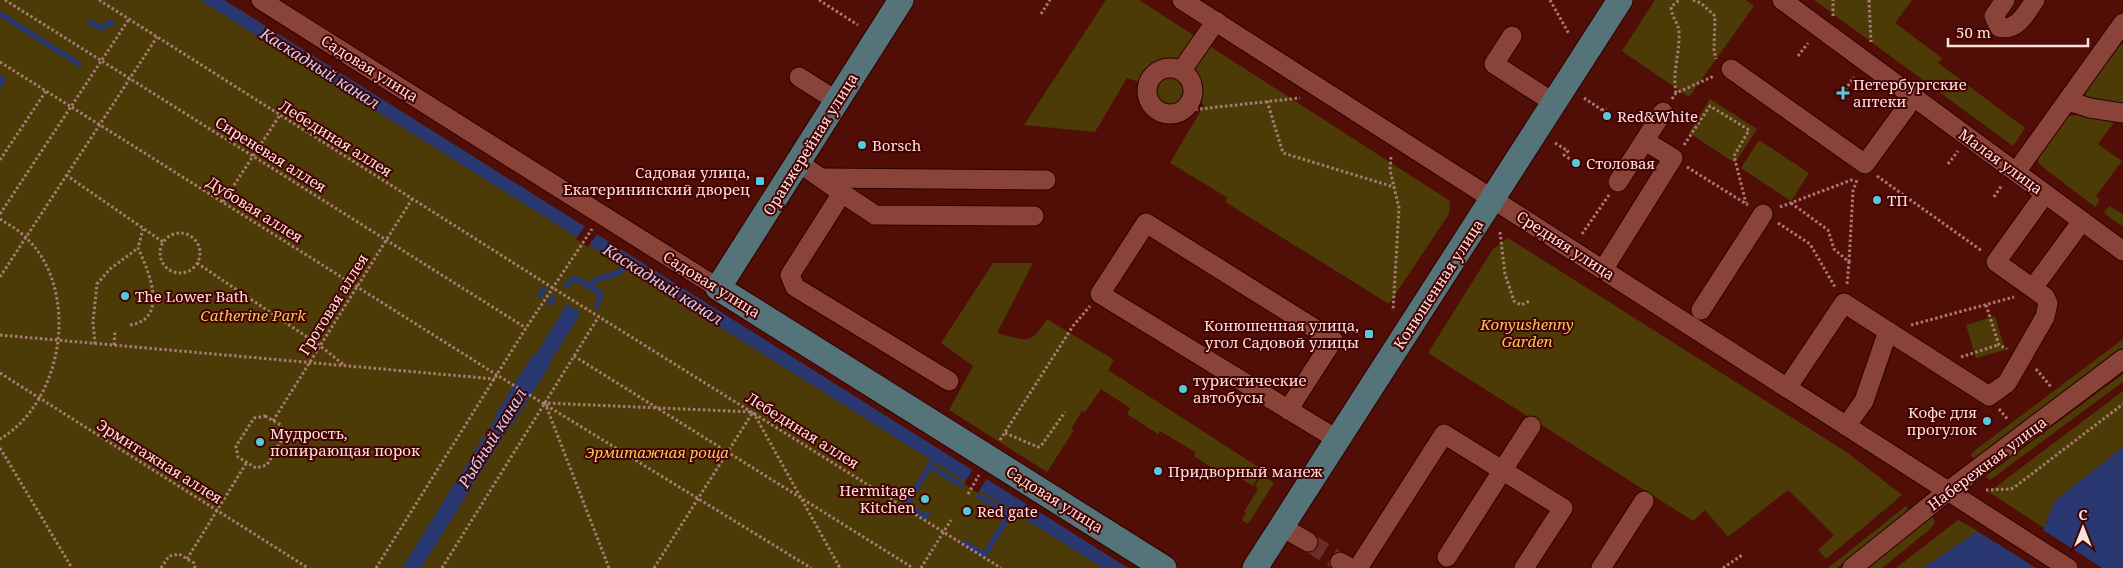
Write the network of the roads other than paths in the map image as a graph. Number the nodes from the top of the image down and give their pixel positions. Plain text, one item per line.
1 (261, 0) edge
2 (901, 0) edge
3 (1182, 0) edge
4 (1620, 0) edge
5 (1782, 0) edge
6 (2005, 0) edge
7 (2035, 0) edge
8 (1211, 12) edge
9 (2121, 29) edge
10 (1512, 36) dead end
11 (1731, 69) road end
12 (1182, 70) junction
13 (799, 77) dead end
14 (1914, 97) junction
15 (2068, 100) junction
16 (837, 101) junction
17 (1554, 103) junction
18 (1663, 112) dead end
19 (2123, 113) edge
20 (1645, 141) junction
21 (798, 162) junction
22 (822, 178) junction
23 (2010, 178) junction
24 (1046, 180) dead end
25 (1618, 182) road end
26 (842, 193) junction
27 (2045, 194) junction
28 (1493, 198) junction
29 (1763, 214) road end
30 (1034, 216) dead end
31 (2082, 221) junction
32 (2123, 251) edge
33 (1603, 270) junction
34 (718, 288) junction
35 (2034, 290) junction
36 (1701, 310) dead end
37 (1888, 331) junction
38 (2123, 359) edge
39 (949, 381) dead end
40 (1787, 388) junction
41 (1288, 410) junction
42 (1531, 426) dead end
43 (1846, 426) junction
44 (1338, 440) junction
45 (1503, 471) junction
46 (1948, 492) junction
47 (1644, 501) dead end
48 (1282, 527) junction
49 (1308, 542) tunnel mouth
50 (1446, 558) dead end
51 (1164, 568) edge
52 (1256, 568) edge
53 (1358, 568) edge
54 (1524, 568) edge
55 (1601, 568) edge
56 (1852, 568) edge
57 (2068, 568) edge

1 - 34 street, Садовая улица
2 - 16 main road, Оранжерейная улица
3 - 8 street, Средняя улица
4 - 17 main road, Конюшенная улица
5 - 14 street, Малая улица
6 - 7 street
8 - 12 street
8 - 28 street, Средняя улица
9 - 15 street
10 - 17 street
11 - 14 street
12 - 12 street
13 - 16 street
14 - 23 street, Малая улица
15 - 19 street
15 - 23 street
16 - 21 main road, Оранжерейная улица
17 - 28 main road, Конюшенная улица
18 - 20 street
20 - 25 street
20 - 33 street
21 - 22 street
21 - 34 main road, Оранжерейная улица
22 - 24 street
22 - 26 street
23 - 27 street, Малая улица
26 - 30 street
26 - 39 street
27 - 31 street, Малая улица
27 - 35 street
28 - 33 street, Средняя улица
28 - 44 main road, Конюшенная улица
29 - 36 street
31 - 32 street, Малая улица
31 - 35 street
33 - 40 street, Средняя улица
34 - 51 main road, Садовая улица
35 - 37 street
37 - 40 street
37 - 43 street
38 - 46 street, Набережная улица
40 - 43 street, Средняя улица
41 - 41 street
41 - 44 street
42 - 45 street
43 - 46 street, Средняя улица
44 - 48 main road, Конюшенная улица
45 - 50 street
45 - 53 street
45 - 54 street
46 - 56 street, Набережная улица
46 - 57 street, Средняя улица
47 - 55 street
48 - 49 street
48 - 52 main road, Конюшенная улица

